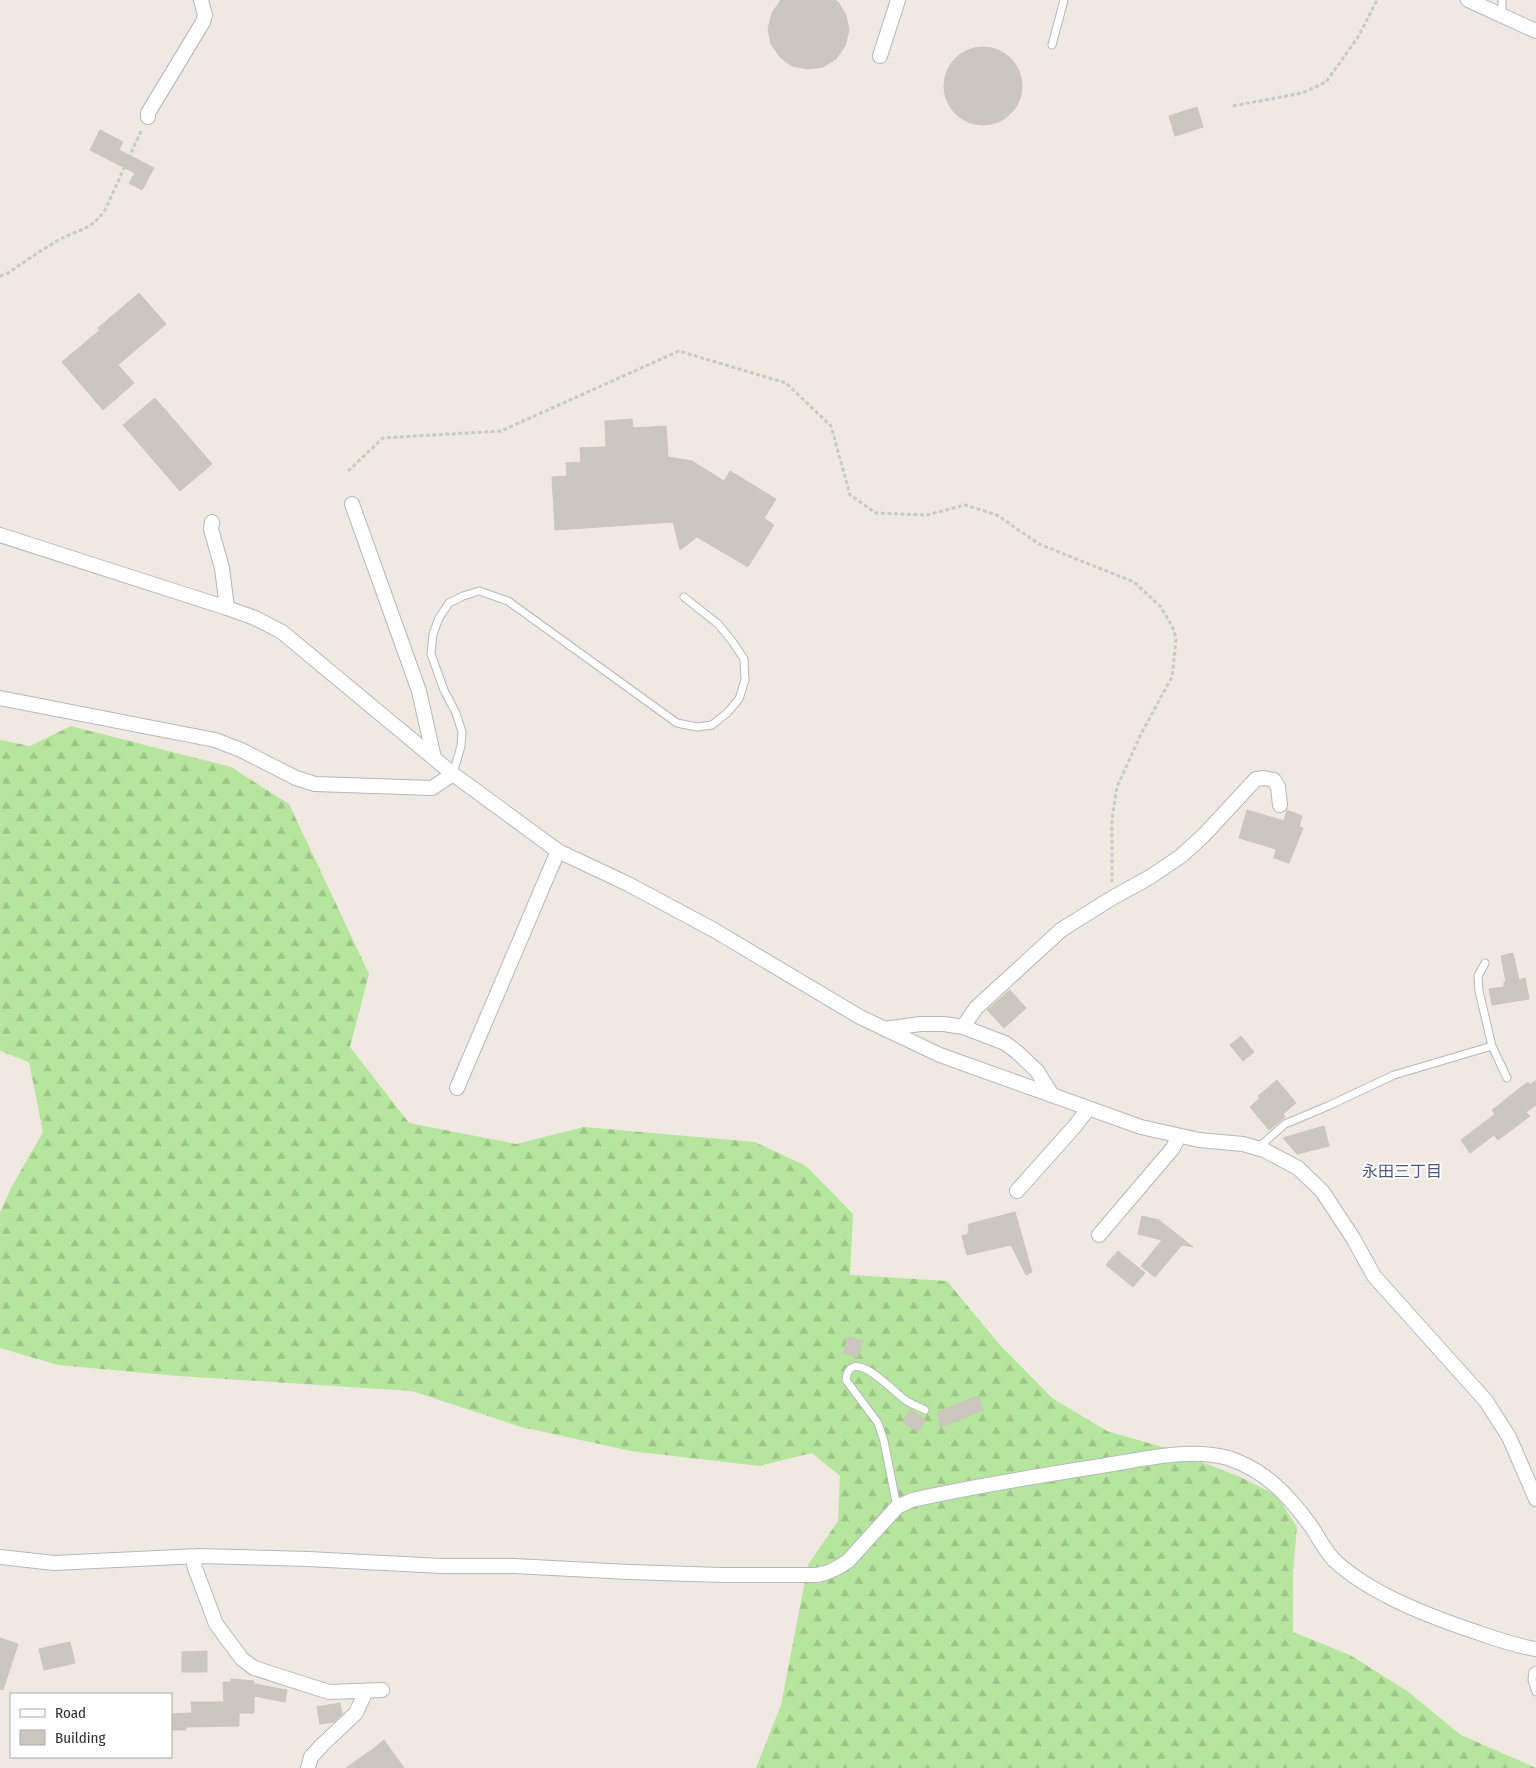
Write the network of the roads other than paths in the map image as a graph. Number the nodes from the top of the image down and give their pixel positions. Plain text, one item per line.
1 (201, 0) edge
2 (898, 0) edge
3 (1064, 0) edge
4 (1468, 0) edge
5 (1502, 0) edge
6 (1502, 15) junction
7 (1536, 31) edge
8 (1052, 44) dead end
9 (880, 56) dead end
10 (148, 117) road end
11 (352, 504) dead end
12 (212, 522) dead end
13 (0, 535) edge
14 (684, 597) dead end
15 (227, 608) junction
16 (0, 698) edge
17 (434, 758) junction
18 (453, 774) junction
19 (1280, 804) dead end
20 (558, 851) junction
21 (1484, 963) dead end
22 (963, 1027) junction
23 (885, 1029) junction
24 (1492, 1046) junction
25 (1507, 1078) dead end
26 (457, 1088) dead end
27 (1052, 1095) junction
28 (1088, 1109) junction
29 (1178, 1137) junction
30 (1258, 1148) junction
31 (1017, 1190) dead end
32 (1099, 1235) dead end
33 (925, 1410) dead end
34 (1536, 1499) edge
35 (897, 1507) junction
36 (0, 1557) edge
37 (192, 1557) junction
38 (1536, 1649) edge
39 (1536, 1670) edge
40 (382, 1690) dead end
41 (366, 1691) junction
42 (1536, 1692) edge
43 (308, 1768) edge

1 - 10 street
2 - 9 street
3 - 8 lane
4 - 6 street
5 - 6 lane
6 - 7 street
11 - 17 street
12 - 15 street
13 - 15 street
14 - 18 lane
15 - 17 street
16 - 18 street
17 - 18 street
18 - 20 street
19 - 22 street
20 - 23 street
20 - 26 street
21 - 24 lane
22 - 23 street
22 - 27 street
23 - 27 street
24 - 25 lane
24 - 30 lane
27 - 28 street
28 - 29 street
28 - 31 street
29 - 30 street
29 - 32 street
30 - 34 street
33 - 35 lane
35 - 37 street
35 - 38 street
36 - 37 street
37 - 41 street
39 - 42 lane
40 - 41 street
41 - 43 street

